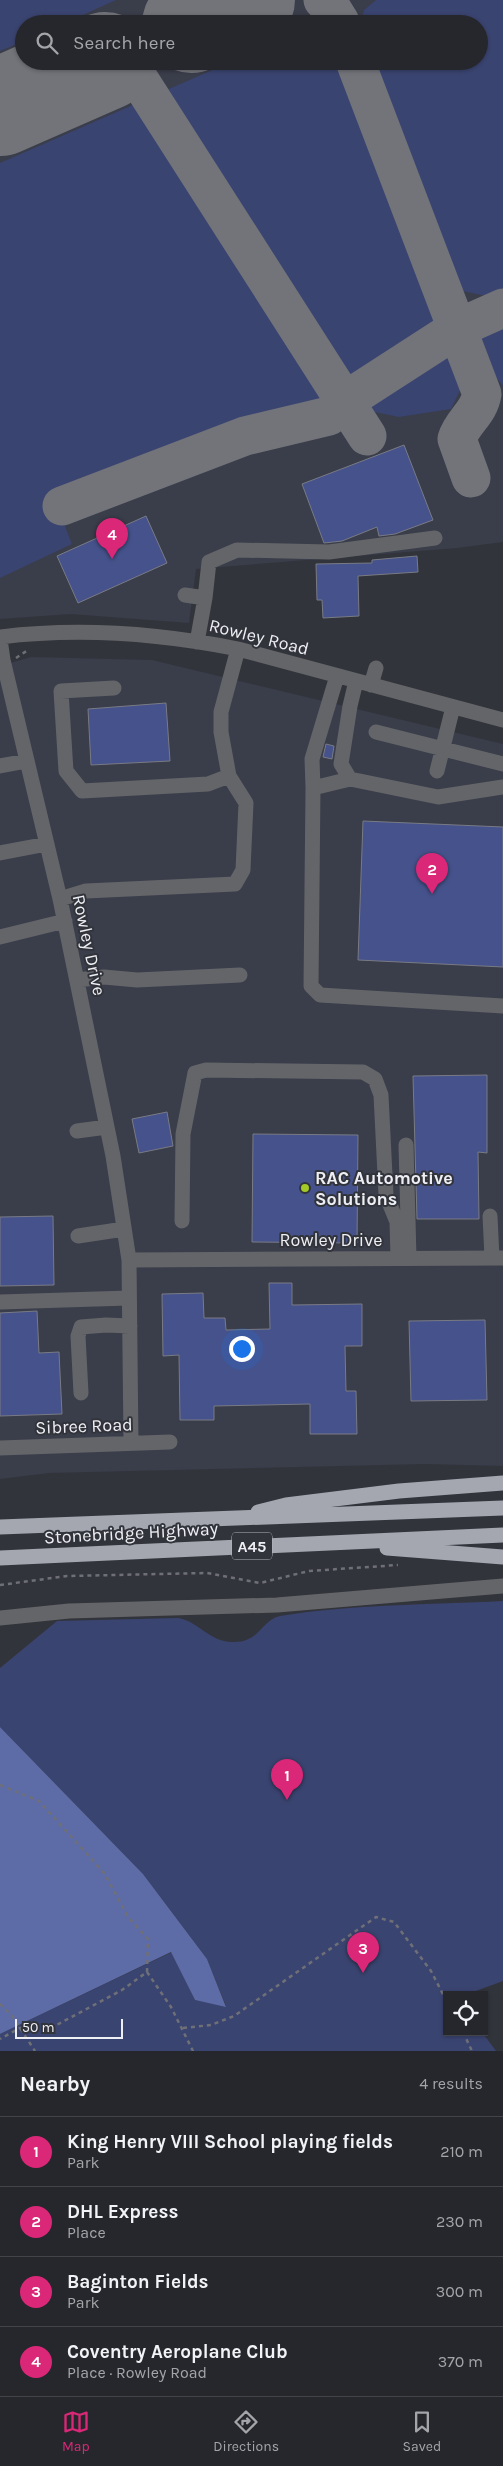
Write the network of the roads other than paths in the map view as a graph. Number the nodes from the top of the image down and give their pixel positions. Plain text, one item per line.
1 (435, 538) dead end
2 (185, 596) dead end
3 (205, 598) junction
4 (0, 638) edge
5 (196, 642) junction
6 (238, 650) junction
7 (376, 668) dead end
8 (337, 676) junction
9 (356, 681) junction
10 (371, 685) junction
11 (114, 688) dead end
12 (453, 708) junction
13 (503, 720) edge
14 (376, 732) dead end
15 (442, 749) junction
16 (27, 761) junction
17 (503, 764) edge
18 (0, 766) edge
19 (437, 771) dead end
20 (229, 776) junction
21 (350, 779) junction
22 (503, 787) edge
23 (314, 788) junction
24 (47, 844) junction
25 (0, 853) edge
26 (60, 899) junction
27 (65, 921) junction
28 (0, 937) edge
29 (240, 975) dead end
30 (77, 980) junction
31 (503, 1006) edge
32 (107, 1127) junction
33 (77, 1131) dead end
34 (406, 1145) dead end
35 (490, 1216) dead end
36 (182, 1221) dead end
37 (124, 1229) junction
38 (78, 1236) dead end
39 (403, 1258) junction
40 (497, 1258) edge
41 (129, 1260) junction
42 (129, 1298) junction
43 (0, 1302) edge
44 (130, 1326) junction
45 (81, 1394) dead end
46 (170, 1442) dead end
47 (131, 1443) junction
48 (0, 1448) edge
49 (503, 1483) edge
50 (503, 1508) edge
51 (224, 1520) junction
52 (0, 1527) edge
53 (503, 1535) edge
54 (335, 1543) junction
55 (503, 1557) edge
56 (0, 1558) edge
57 (503, 1586) edge
58 (0, 1618) edge

1 - 3 street
2 - 3 street
3 - 5 street
4 - 5 street, Rowley Road
4 - 16 street, Rowley Drive
5 - 6 street, Rowley Road
6 - 8 street, Rowley Road
6 - 20 street
7 - 10 street
8 - 9 street, Rowley Road
8 - 23 street
9 - 10 street, Rowley Road
9 - 21 street
10 - 12 street, Rowley Road
11 - 20 street
12 - 13 street, Rowley Road
12 - 15 street
14 - 15 street
15 - 17 street
15 - 19 street
16 - 18 street
16 - 24 street, Rowley Drive
20 - 26 street
21 - 22 street
21 - 23 street
23 - 31 street
24 - 25 street
24 - 26 street, Rowley Drive
26 - 27 street, Rowley Drive
27 - 28 street
27 - 30 street, Rowley Drive
29 - 30 street
30 - 32 street, Rowley Drive
32 - 33 street
32 - 37 street, Rowley Drive
34 - 39 street
35 - 40 street
36 - 39 street
37 - 38 street
37 - 41 street, Rowley Drive
39 - 40 street, Rowley Drive
39 - 41 street, Rowley Drive
41 - 42 street, Rowley Drive
42 - 43 street
42 - 44 street, Rowley Drive
44 - 45 street
44 - 47 street, Rowley Drive
46 - 47 street, Sibree Road
47 - 48 street, Sibree Road
49 - 51 highway
50 - 51 highway, Stonebridge Highway / A45
51 - 52 highway, Stonebridge Highway / A45
53 - 54 highway, Stonebridge Highway / A45
54 - 55 highway
54 - 56 highway, Stonebridge Highway / A45
57 - 58 street

